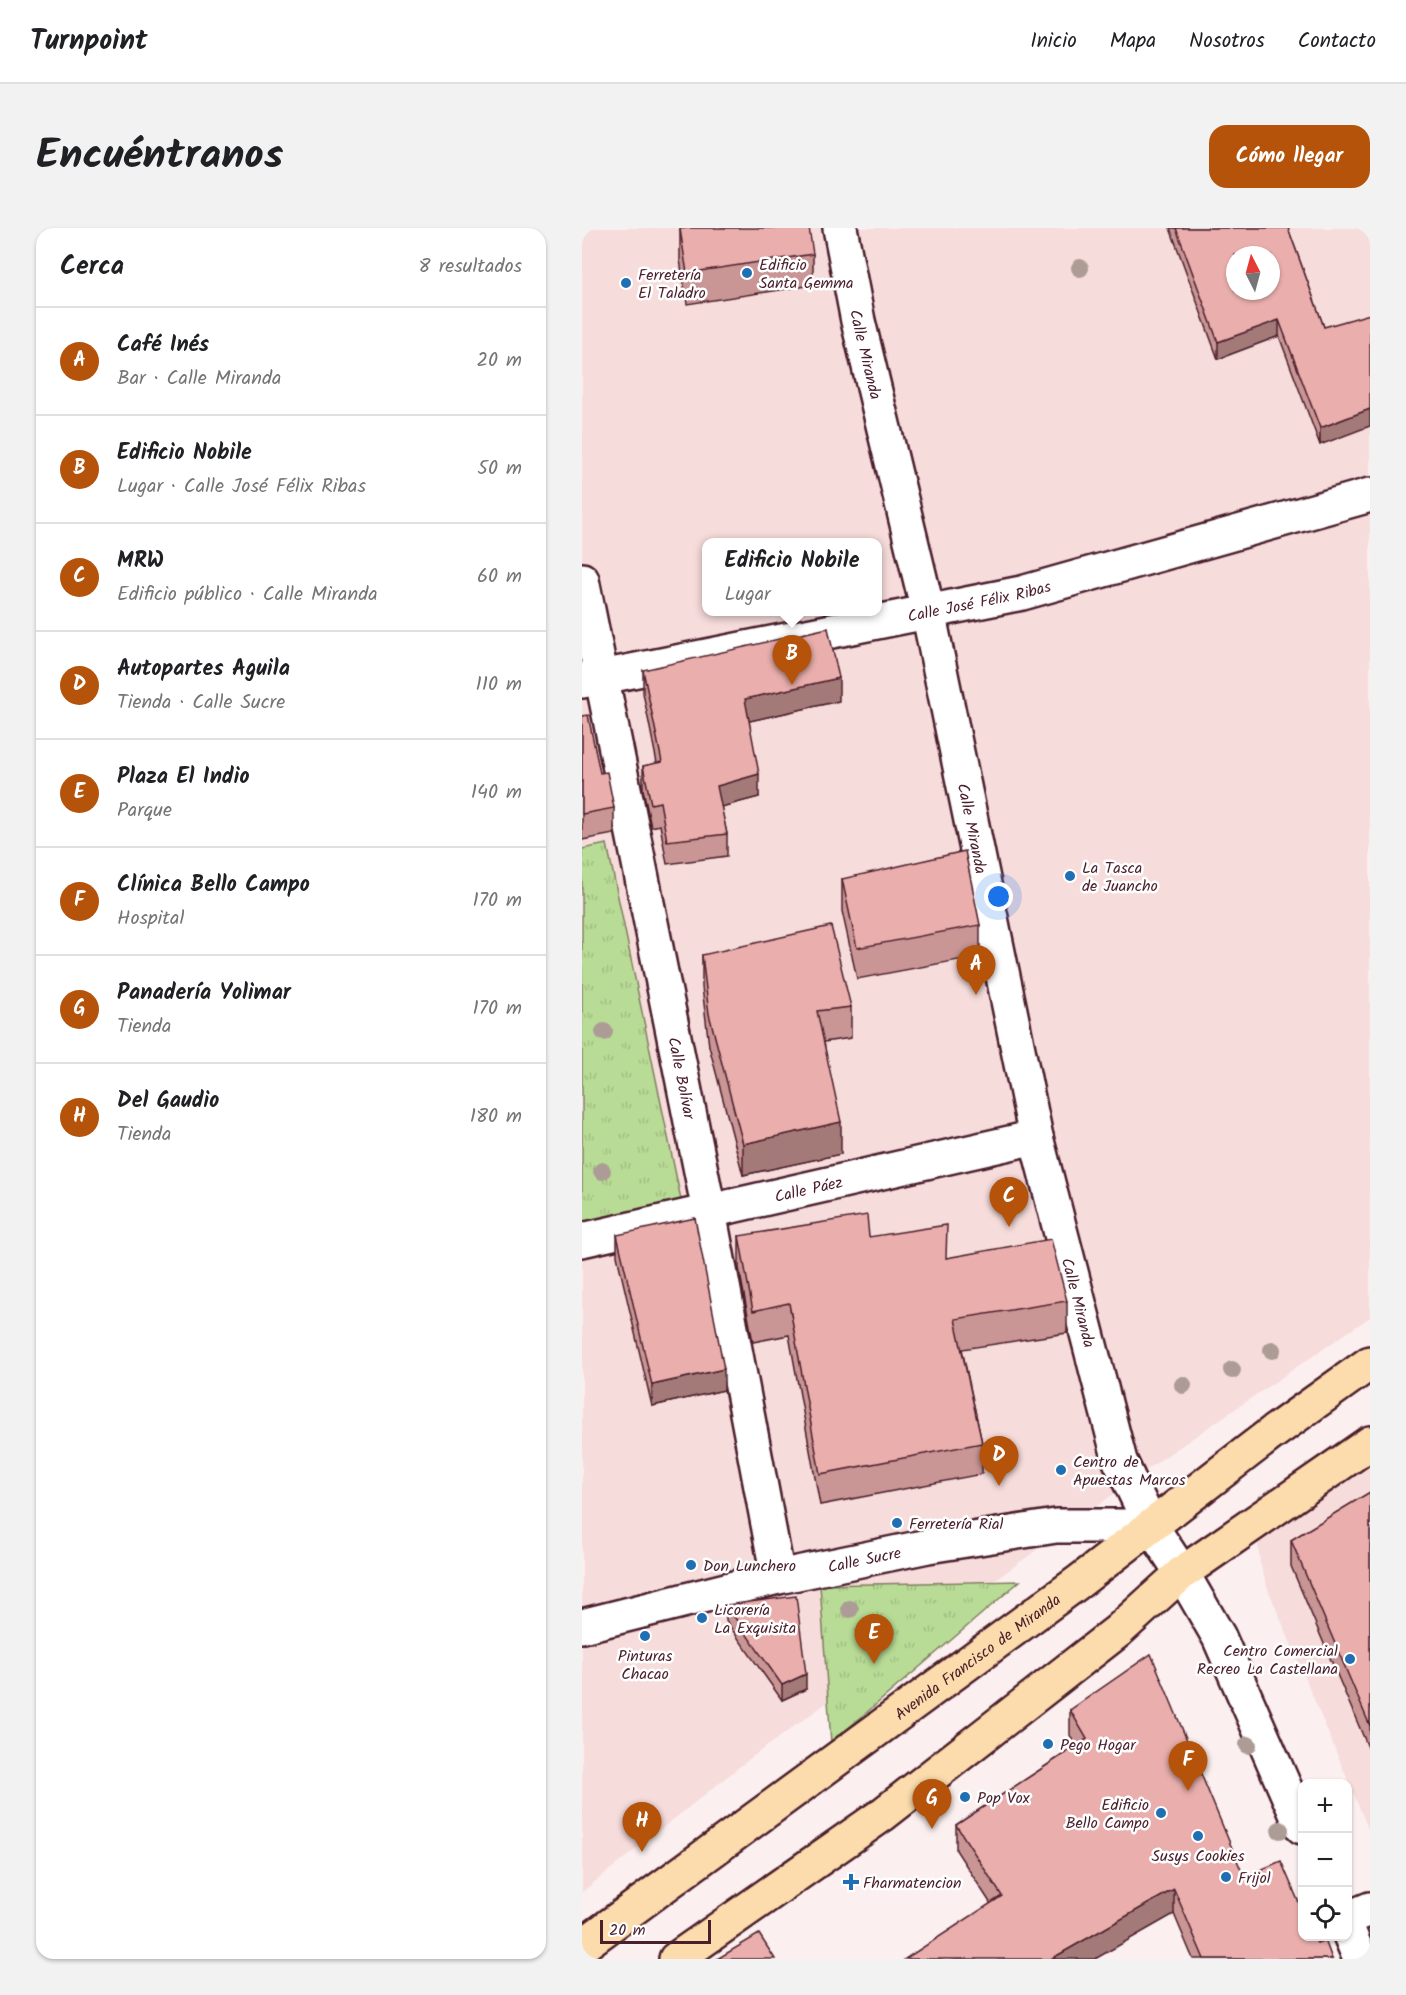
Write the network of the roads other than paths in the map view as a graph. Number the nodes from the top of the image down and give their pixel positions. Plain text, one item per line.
1 (840, 228) edge
2 (1370, 495) edge
3 (582, 580) edge
4 (927, 611) junction
5 (592, 679) edge
6 (1036, 1137) junction
7 (709, 1210) junction
8 (582, 1240) edge
9 (1370, 1364) edge
10 (1370, 1443) edge
11 (1151, 1526) junction
12 (1182, 1573) junction
13 (778, 1577) junction
14 (582, 1626) edge
15 (1298, 1818) edge
16 (1370, 1910) edge
17 (1352, 1916) edge
18 (1352, 1941) edge
19 (582, 1946) edge
20 (676, 1959) edge
21 (1360, 1959) edge

1 - 4 street, Calle Miranda
2 - 4 street, Calle José Félix Ribas
3 - 5 street, Calle Bolívar
4 - 5 street, Calle José Félix Ribas
4 - 6 street, Calle Miranda
5 - 7 street, Calle Bolívar
6 - 7 street, Calle Páez
6 - 11 street, Calle Miranda
7 - 8 street, Calle Páez
7 - 13 street, Calle Bolívar
9 - 11 main road, Avenida Francisco de Miranda
10 - 12 main road
11 - 12 street, Calle Miranda
11 - 13 street, Calle Sucre
11 - 19 main road, Avenida Francisco de Miranda
12 - 15 street, Calle Miranda
12 - 20 main road
13 - 14 street, Calle Sucre
16 - 17 street
18 - 21 street

